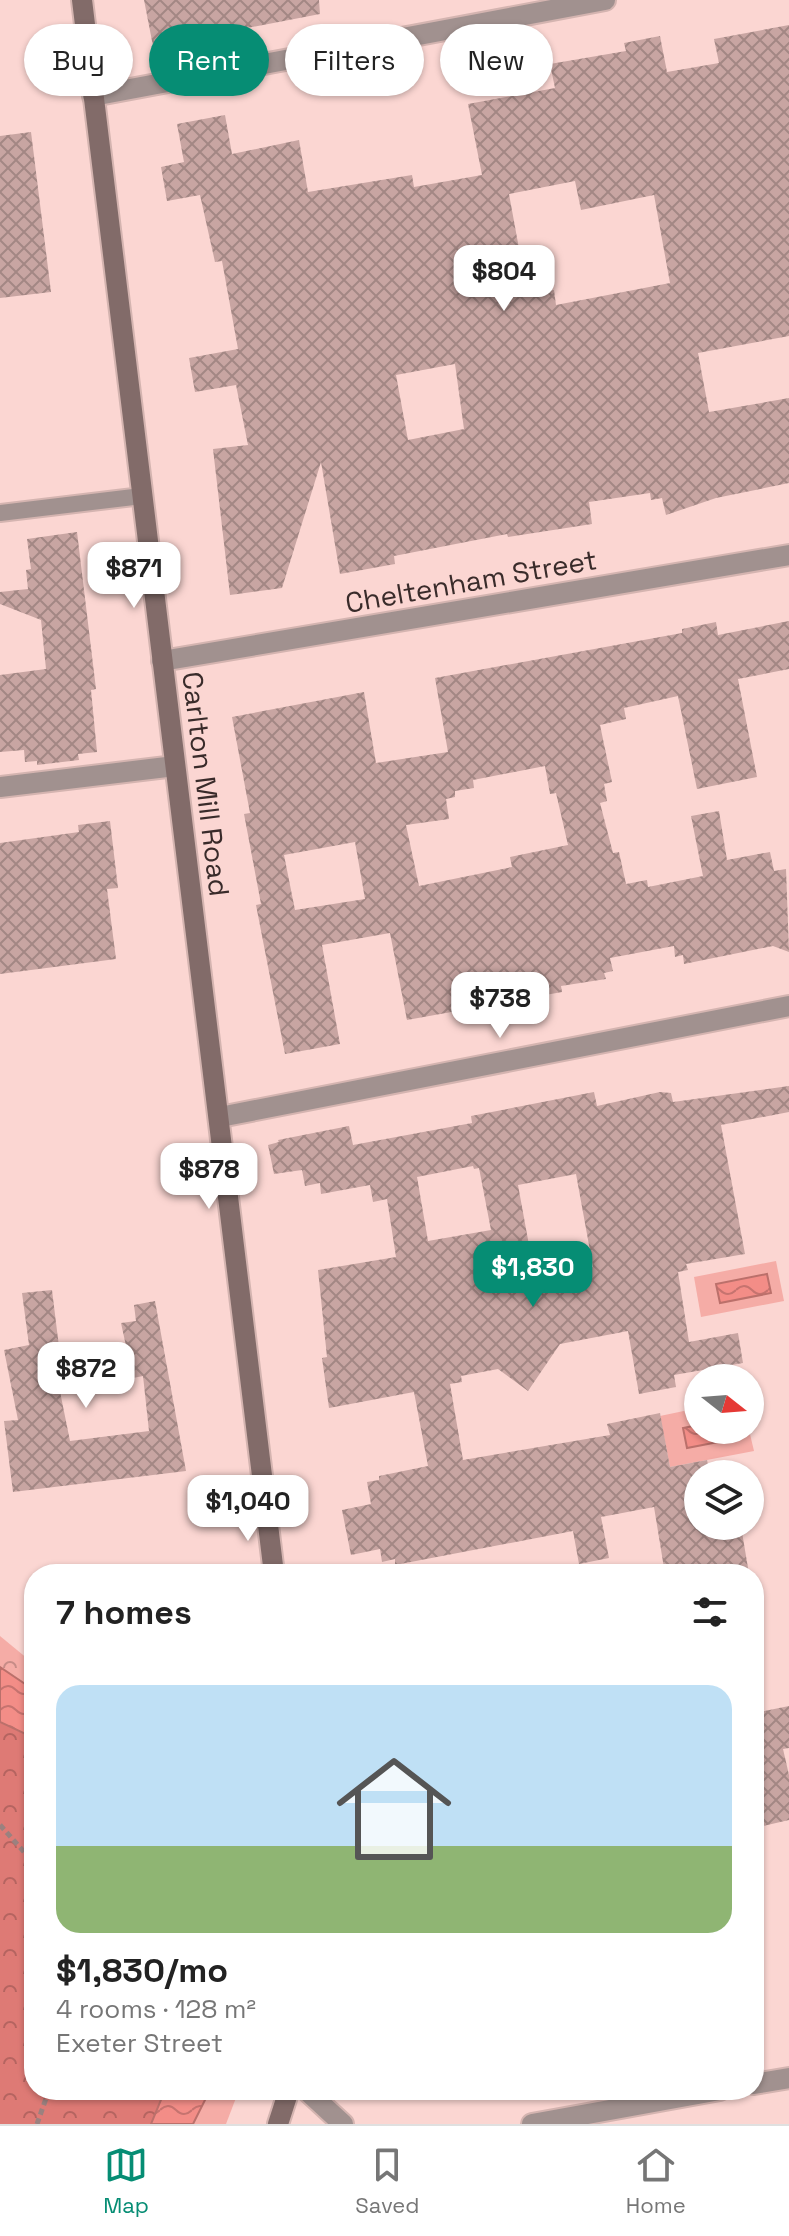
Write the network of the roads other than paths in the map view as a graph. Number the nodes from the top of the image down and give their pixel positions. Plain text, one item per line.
1 (82, 0) edge
2 (605, 0) edge
3 (85, 24) edge
4 (133, 88) edge
5 (93, 96) edge
6 (142, 496) junction
7 (0, 513) edge
8 (789, 555) edge
9 (162, 661) junction
10 (175, 766) junction
11 (0, 787) edge
12 (789, 1006) edge
13 (220, 1117) junction
14 (273, 1564) edge
15 (789, 2078) edge
16 (764, 2082) edge
17 (286, 2100) edge
18 (317, 2100) edge
19 (665, 2100) edge
20 (278, 2124) edge
21 (343, 2124) edge
22 (532, 2124) edge

1 - 3 main road, Carlton Mill Road
2 - 4 street
5 - 6 main road, Carlton Mill Road
6 - 7 lane
6 - 9 main road, Carlton Mill Road
8 - 9 street, Cheltenham Street
9 - 10 main road, Carlton Mill Road
10 - 11 street
10 - 13 main road, Carlton Mill Road
12 - 13 street
13 - 14 main road, Carlton Mill Road
15 - 16 street
17 - 20 main road
18 - 21 street
19 - 22 street

